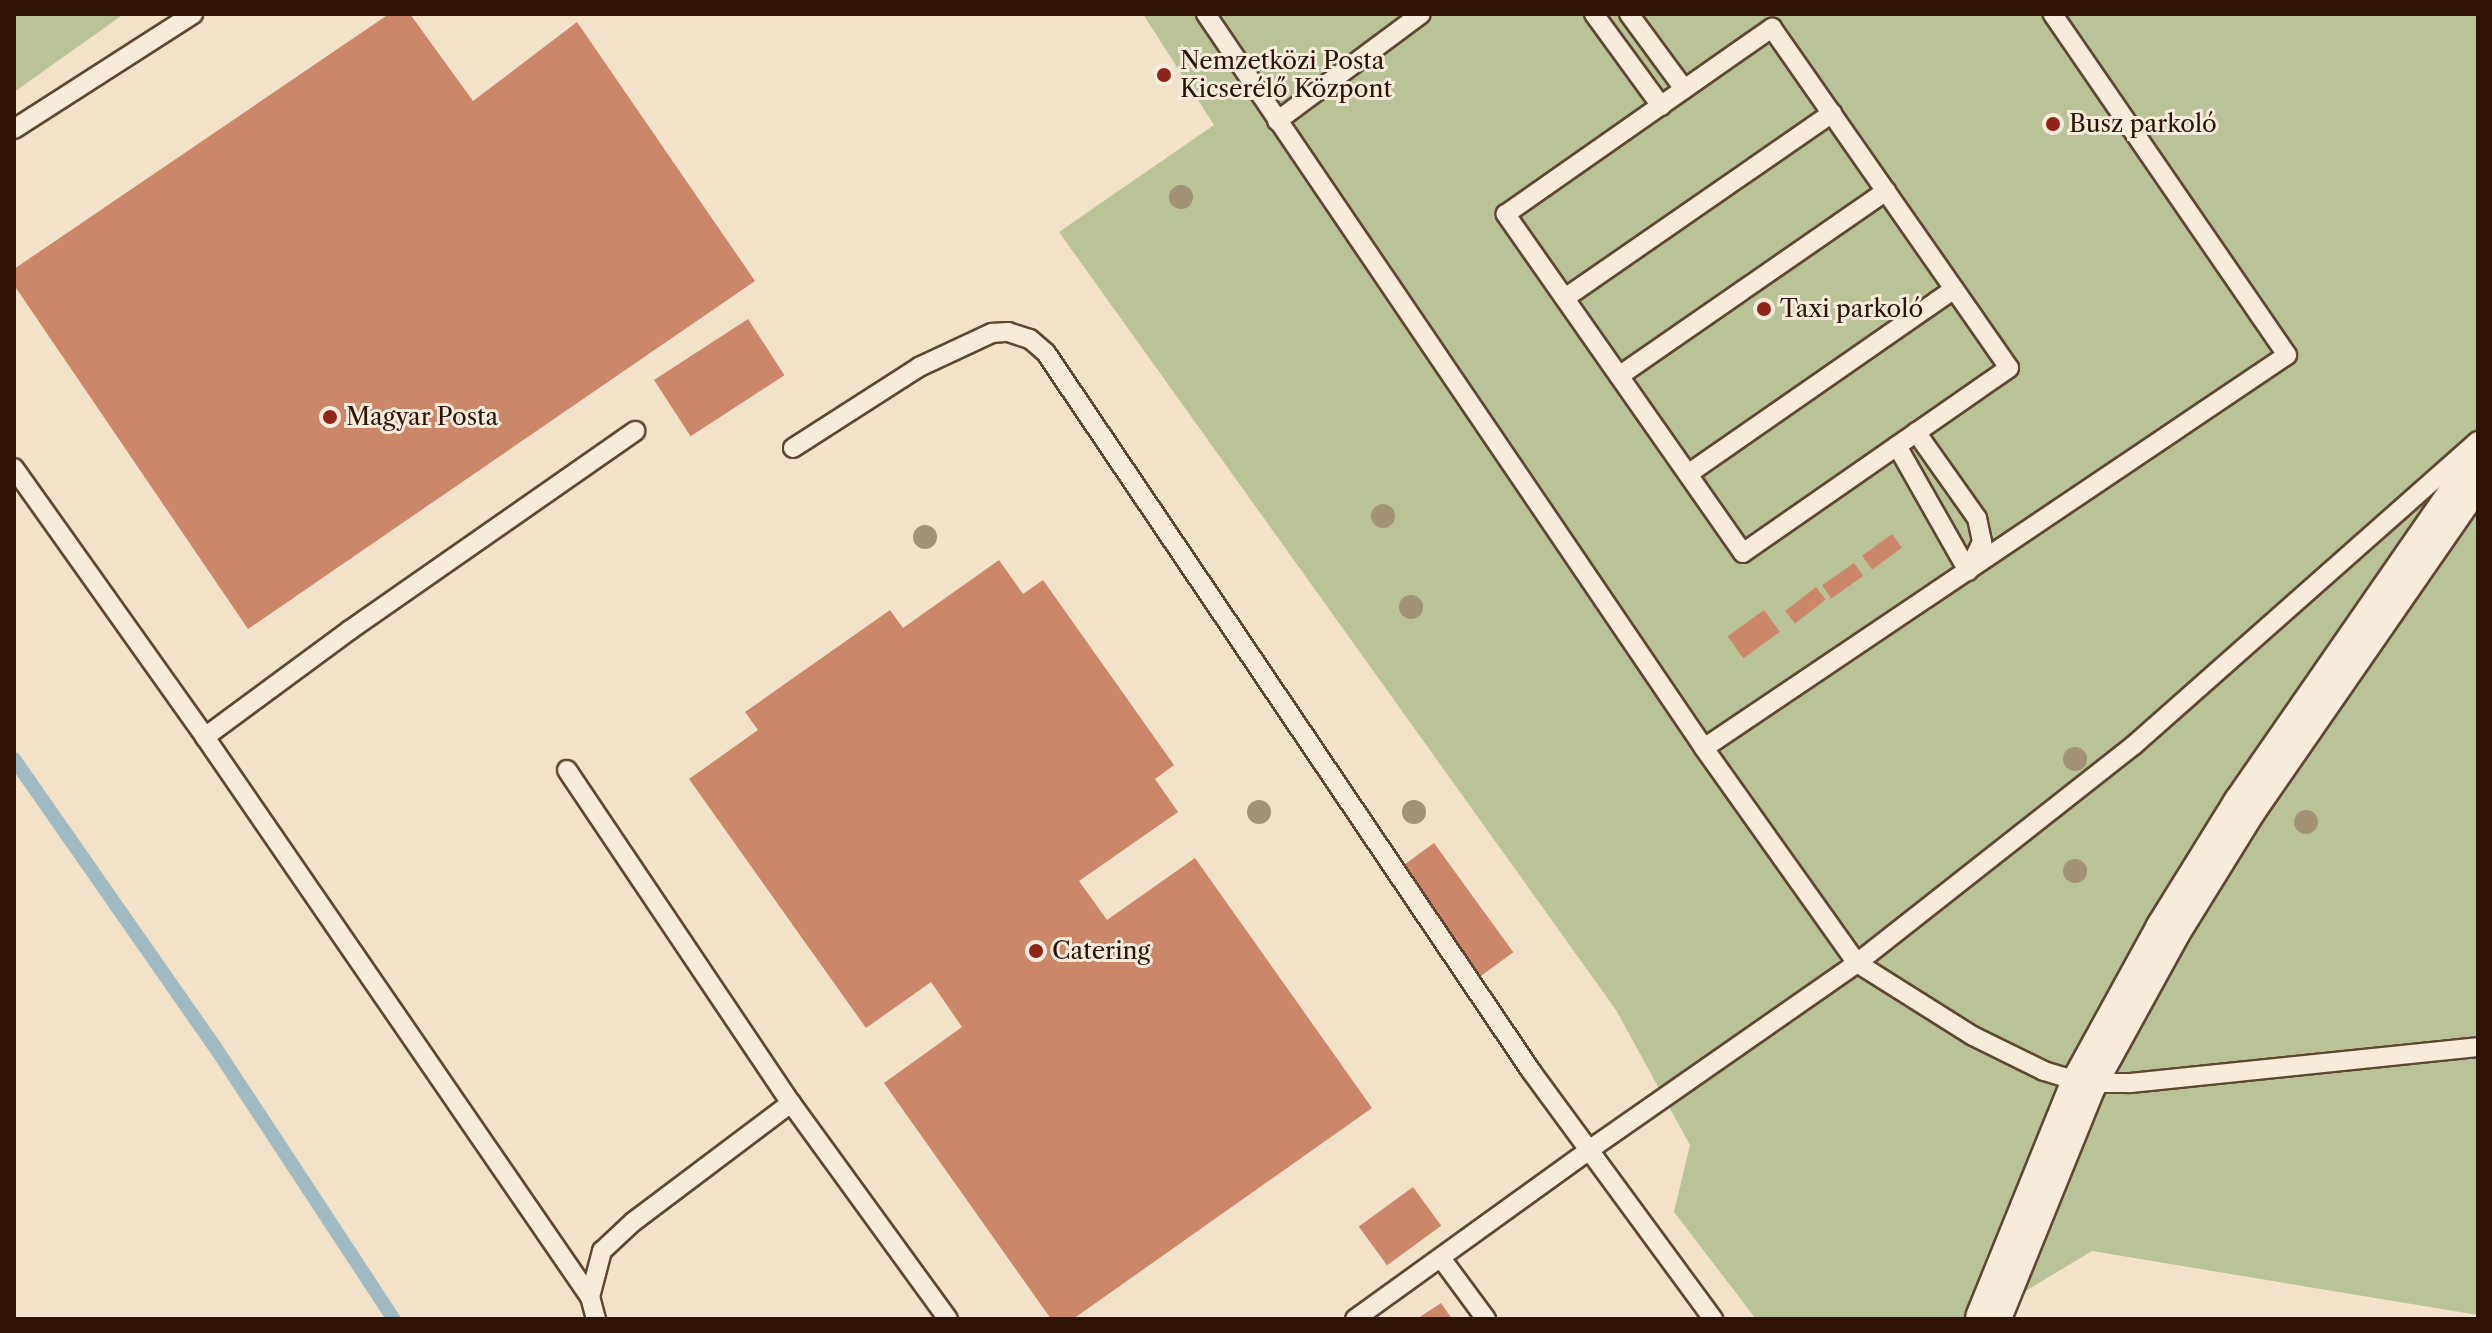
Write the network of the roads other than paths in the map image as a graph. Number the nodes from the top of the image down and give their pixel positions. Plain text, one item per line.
1 (193, 14) edge
2 (1206, 14) edge
3 (1421, 14) edge
4 (1594, 14) edge
5 (1629, 14) edge
6 (2053, 14) edge
7 (1684, 89) junction
8 (1661, 106) junction
9 (1832, 113) junction
10 (1277, 121) junction
11 (14, 129) edge
12 (1886, 191) junction
13 (1954, 289) junction
14 (1565, 298) junction
15 (1619, 376) junction
16 (635, 431) dead end
17 (1916, 432) junction
18 (2478, 441) edge
19 (1897, 446) junction
20 (793, 448) dead end
21 (14, 468) edge
22 (2478, 470) edge
23 (1688, 474) junction
24 (1968, 571) junction
25 (205, 737) junction
26 (1704, 748) junction
27 (567, 770) dead end
28 (1857, 963) junction
29 (2478, 1047) edge
30 (2084, 1083) junction
31 (791, 1103) junction
32 (1589, 1150) junction
33 (1441, 1258) junction
34 (590, 1297) junction
35 (1989, 1316) edge
36 (596, 1319) edge
37 (948, 1319) edge
38 (1355, 1319) edge
39 (1486, 1319) edge
40 (1713, 1319) edge

1 - 11 lane
2 - 10 lane
3 - 10 lane
4 - 8 lane
5 - 7 lane
6 - 24 lane
7 - 8 lane
7 - 9 lane
8 - 14 lane
9 - 12 lane
9 - 14 lane
10 - 26 lane
12 - 13 lane
12 - 15 lane
13 - 17 lane
13 - 23 lane
14 - 15 lane
15 - 23 lane
16 - 25 lane
17 - 19 lane
17 - 24 lane
18 - 28 lane
19 - 23 lane
19 - 24 lane
20 - 32 lane
21 - 25 lane
22 - 30 street
24 - 26 lane
25 - 34 lane
26 - 28 lane
27 - 31 lane
28 - 30 lane
28 - 32 lane
29 - 30 lane
30 - 35 street
31 - 34 lane
31 - 37 lane
32 - 33 lane
32 - 40 lane
33 - 38 lane
33 - 39 lane
34 - 36 lane

